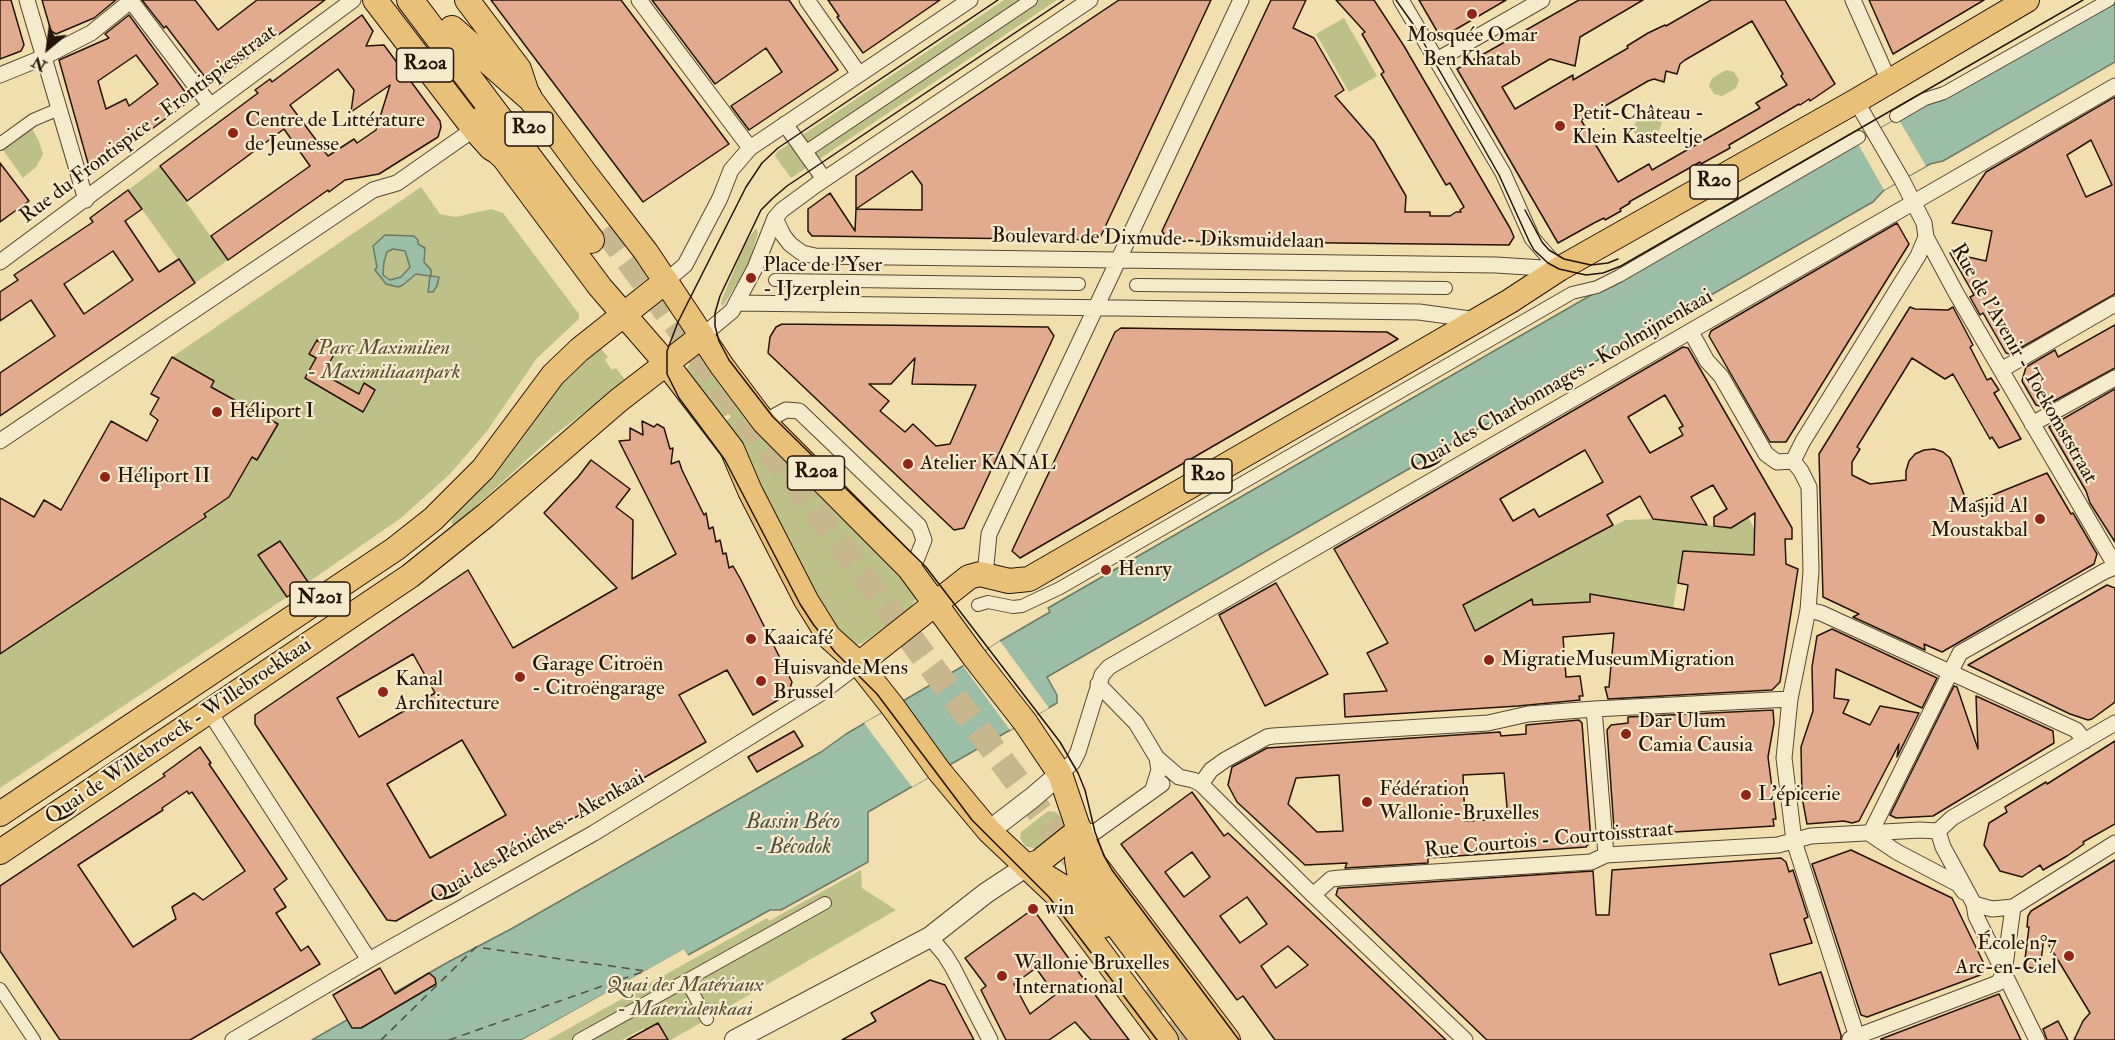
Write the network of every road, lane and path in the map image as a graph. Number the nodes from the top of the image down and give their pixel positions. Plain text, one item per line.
1 (27, 0) edge
2 (131, 0) edge
3 (353, 0) edge
4 (375, 0) edge
5 (410, 0) edge
6 (431, 0) edge
7 (467, 0) edge
8 (639, 0) edge
9 (807, 0) edge
10 (1031, 0) edge
11 (1090, 0) edge
12 (1241, 0) edge
13 (1401, 0) edge
14 (1542, 0) edge
15 (1853, 0) edge
16 (2027, 0) edge
17 (2109, 0) edge
18 (960, 3) edge
19 (452, 29) junction
20 (44, 57) junction
21 (455, 60) junction
22 (1437, 60) junction
23 (859, 74) junction
24 (0, 75) edge
25 (1889, 81) junction
26 (2115, 86) edge
27 (528, 96) junction
28 (1856, 101) junction
29 (210, 105) junction
30 (59, 109) junction
31 (1896, 116) dead end
32 (785, 124) junction
33 (474, 129) junction
34 (1859, 137) dead end
35 (0, 144) edge
36 (750, 148) junction
37 (808, 150) dead end
38 (501, 154) junction
39 (824, 179) junction
40 (86, 200) junction
41 (1913, 203) junction
42 (775, 218) junction
43 (1926, 237) junction
44 (1119, 260) junction
45 (0, 262) edge
46 (1559, 269) junction
47 (775, 280) dead end
48 (666, 281) junction
49 (1079, 284) dead end
50 (1136, 285) dead end
51 (1446, 288) dead end
52 (737, 303) junction
53 (2115, 304) edge
54 (1096, 308) junction
55 (623, 314) junction
56 (1477, 320) junction
57 (1691, 332) junction
58 (702, 336) junction
59 (666, 363) junction
60 (2001, 370) junction
61 (2115, 378) edge
62 (764, 422) junction
63 (2032, 423) junction
64 (0, 441) edge
65 (1793, 461) junction
66 (395, 549) junction
67 (2115, 566) edge
68 (909, 568) junction
69 (985, 575) junction
70 (410, 576) junction
71 (936, 605) junction
72 (978, 605) dead end
73 (1808, 610) junction
74 (859, 664) junction
75 (1952, 672) junction
76 (1098, 684) junction
77 (1790, 699) junction
78 (1594, 709) junction
79 (209, 711) junction
80 (2114, 725) edge
81 (2085, 741) junction
82 (1157, 758) junction
83 (1060, 774) junction
84 (1179, 777) junction
85 (1201, 784) junction
86 (1153, 789) junction
87 (0, 814) edge
88 (1079, 830) junction
89 (989, 831) junction
90 (1938, 831) junction
91 (1869, 834) junction
92 (1794, 841) junction
93 (2115, 843) edge
94 (0, 852) edge
95 (1606, 855) junction
96 (1027, 866) junction
97 (1313, 895) junction
98 (825, 903) dead end
99 (1974, 903) junction
100 (2013, 907) junction
101 (930, 937) junction
102 (369, 960) junction
103 (2004, 974) junction
104 (686, 980) junction
105 (0, 989) edge
106 (707, 1019) dead end
107 (1853, 1038) edge
108 (34, 1040) edge
109 (233, 1040) edge
110 (579, 1040) edge
111 (735, 1040) edge
112 (990, 1040) edge
113 (1166, 1040) edge
114 (1189, 1040) edge
115 (1204, 1040) edge
116 (1228, 1040) edge
117 (1465, 1040) edge
118 (2037, 1040) edge

1 - 20 street
2 - 20 street
2 - 29 street
3 - 29 street, Rue du Frontispice - Frontispiesstraat
4 - 33 main road, R20a
5 - 21 highway, R20
6 - 19 highway, R20
7 - 27 main road
8 - 36 street
9 - 23 street
10 - 37 street
11 - 39 street
12 - 44 street
13 - 22 street
14 - 22 street
15 - 25 street
16 - 25 main road, R20
17 - 31 street
18 - 23 street
19 - 21 highway, R20
19 - 27 highway
20 - 24 street
20 - 30 street
21 - 38 highway
22 - 46 street
23 - 32 street
25 - 28 main road, R20
26 - 41 street, Quai des Charbonnages - Koolmijnenkaai
27 - 48 main road
28 - 41 street, Rue de l'Avenir - Toekomststraat
28 - 46 main road, R20
29 - 40 street, Rue du Frontispice - Frontispiesstraat
30 - 35 street
30 - 40 street
32 - 36 street
32 - 39 street
33 - 38 main road, R20a
33 - 64 street
34 - 72 street, R20
36 - 48 street
38 - 55 main road, R20a
39 - 42 street
40 - 45 street, Rue du Frontispice - Frontispiesstraat
41 - 43 street, Rue de l'Avenir - Toekomststraat
41 - 57 street, Quai des Charbonnages - Koolmijnenkaai
42 - 44 street, Boulevard de Dixmude - Diksmuidelaan
42 - 52 street
43 - 60 street, Rue de l'Avenir - Toekomststraat
43 - 65 street
44 - 46 street, Boulevard de Dixmude - Diksmuidelaan
44 - 54 street
46 - 56 main road, R20
47 - 49 street
48 - 55 main road
48 - 58 main road
50 - 51 street
52 - 54 street
52 - 58 street
53 - 60 street
54 - 56 street
54 - 69 street
55 - 59 main road
55 - 66 main road, Quai de Willebroeck - Willebroekkaai / N201
56 - 69 main road, R20
57 - 65 street
57 - 76 street, Quai des Charbonnages - Koolmijnenkaai
58 - 59 main road
58 - 62 main road, R20a
59 - 70 main road, Quai de Willebroeck - Willebroekkaai / N201
59 - 74 main road
60 - 63 street, Rue de l'Avenir - Toekomststraat
61 - 63 street
62 - 68 main road, R20a
62 - 68 street
63 - 67 street, Rue de l'Avenir - Toekomststraat
65 - 73 street
66 - 70 main road
66 - 87 main road, Quai de Willebroeck - Willebroekkaai / N201
67 - 75 street
68 - 71 main road, R20a
69 - 71 main road
70 - 79 main road, Quai de Willebroeck - Willebroekkaai / N201
71 - 74 main road
71 - 83 main road, R20a, bridge
73 - 75 street
73 - 77 street
74 - 89 main road
74 - 102 street, Quai des Péniches - Akenkaai
75 - 81 street
75 - 91 street
76 - 82 street
76 - 83 street, Quai des Charbonnages - Koolmijnenkaai
77 - 78 street
77 - 92 street
78 - 85 street
78 - 95 street
79 - 94 main road, Quai de Willebroeck - Willebroekkaai / N201
79 - 102 street
80 - 81 street
81 - 90 street
82 - 84 street
82 - 86 street
83 - 88 main road
83 - 89 street
84 - 85 street
84 - 86 street
85 - 97 street
86 - 88 street
88 - 96 main road
88 - 115 highway
88 - 116 main road
89 - 96 main road
90 - 91 street, Rue Courtois - Courtoisstraat
90 - 99 street
91 - 92 street, Rue Courtois - Courtoisstraat
91 - 99 street
92 - 95 street, Rue Courtois - Courtoisstraat
92 - 107 street
93 - 100 street
95 - 97 street, Rue Courtois - Courtoisstraat
96 - 101 street
96 - 113 main road
96 - 114 highway
97 - 117 street
98 - 104 street
99 - 100 street
99 - 103 street
100 - 103 street
101 - 111 street
101 - 112 street
102 - 109 street, Quai des Péniches - Akenkaai
103 - 107 street
103 - 118 street
104 - 106 street
104 - 110 street
105 - 108 street

